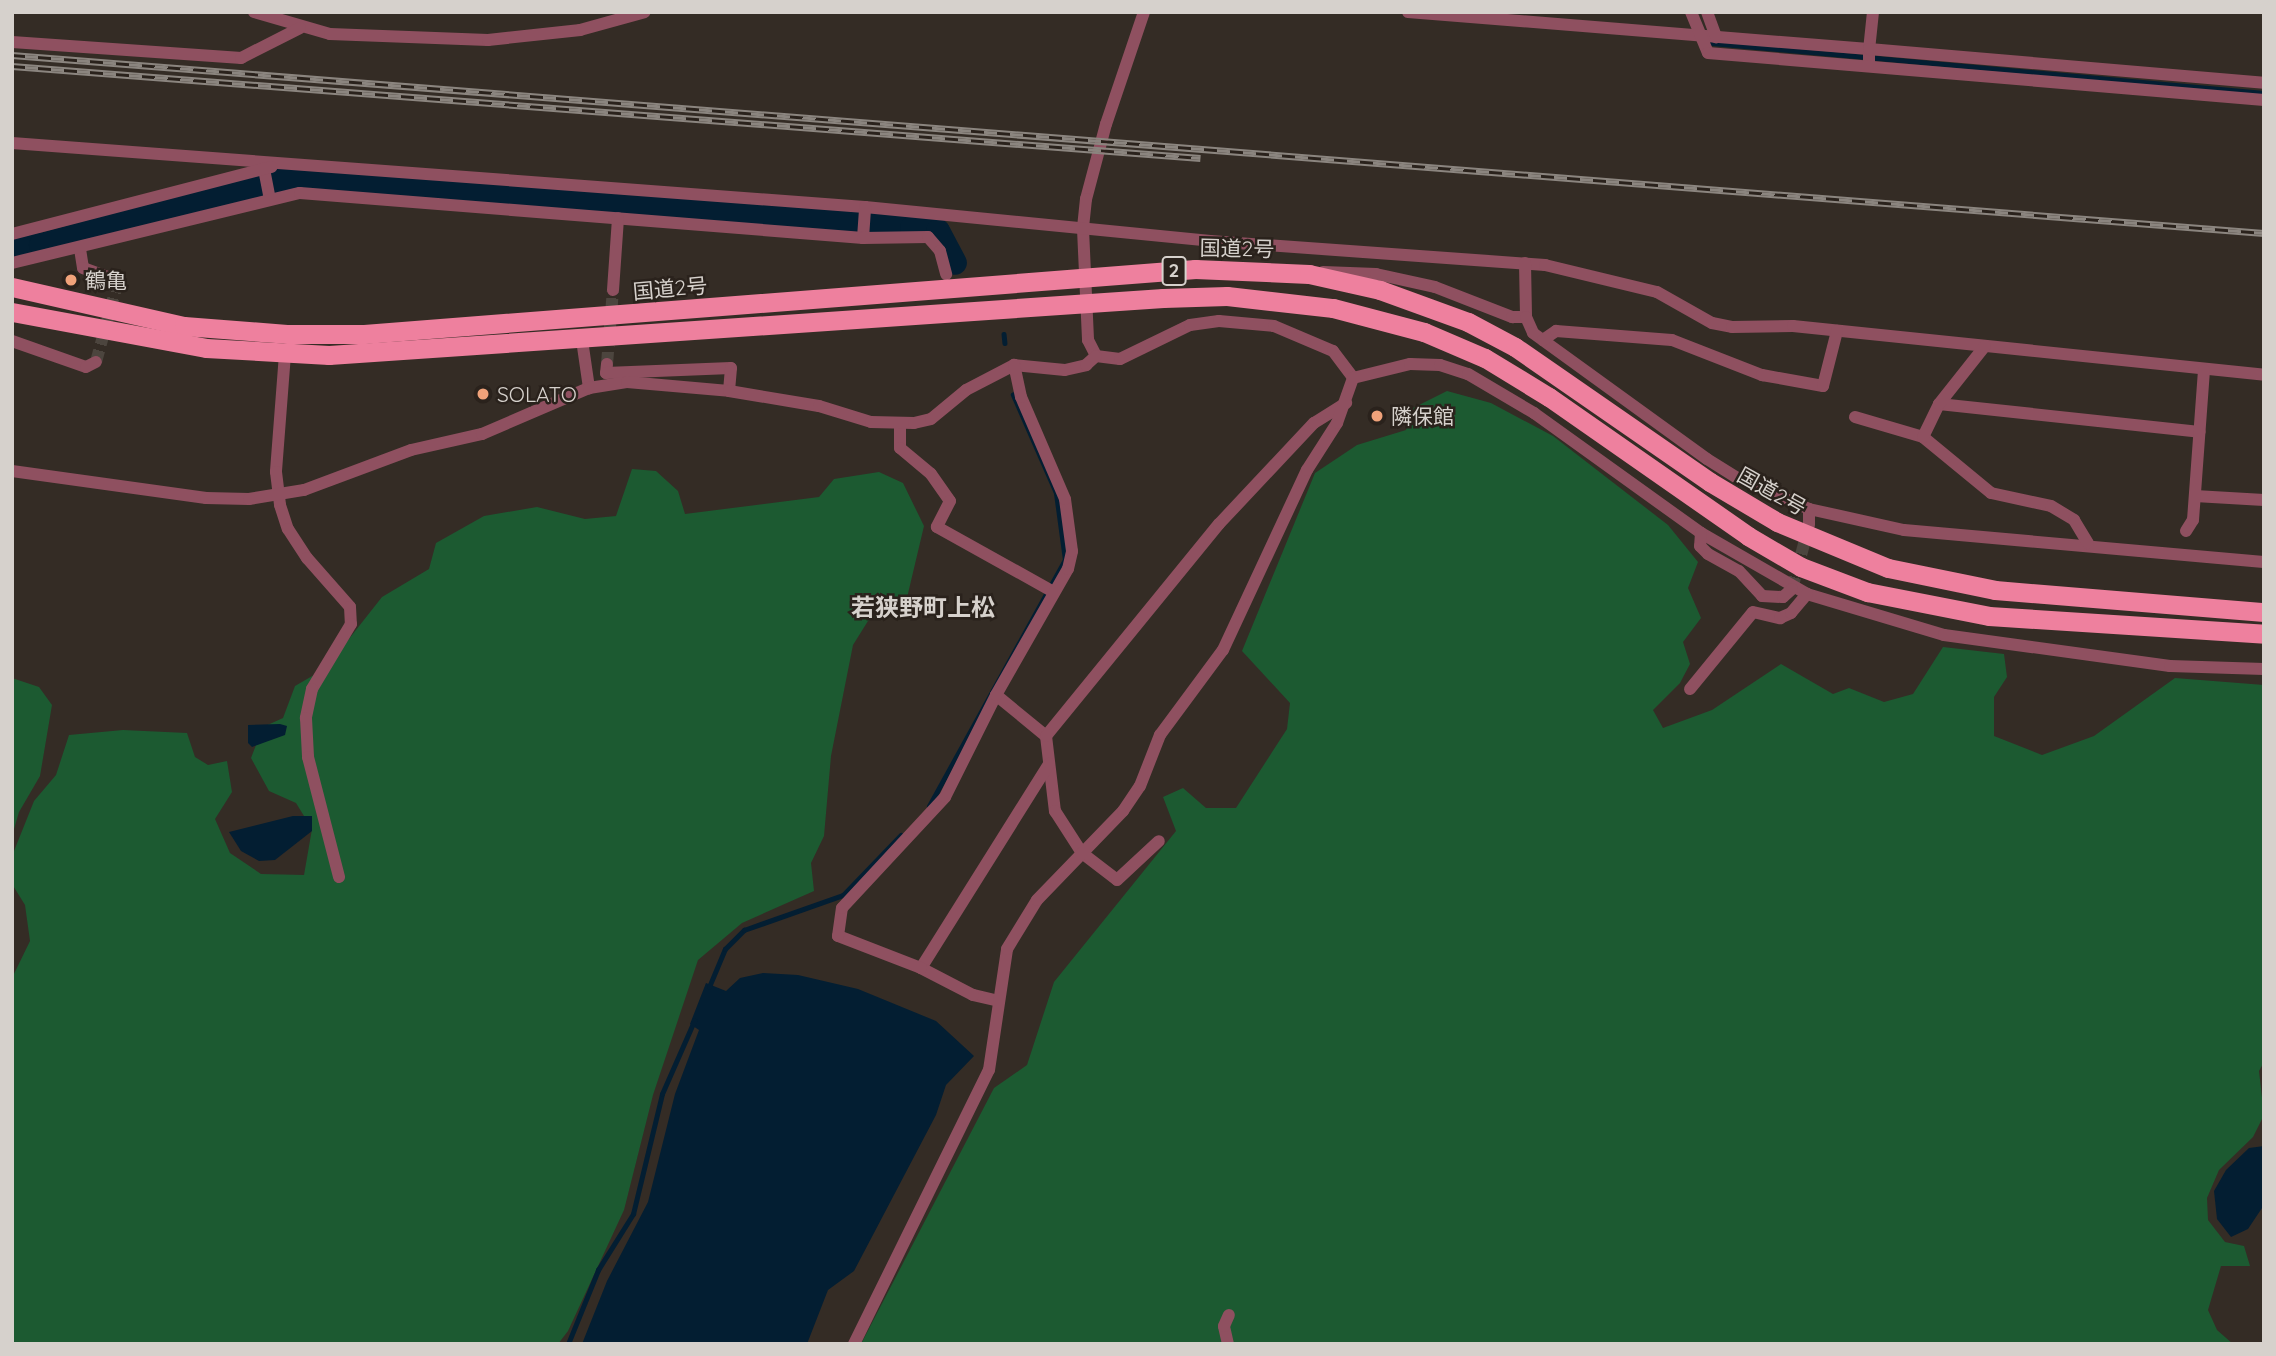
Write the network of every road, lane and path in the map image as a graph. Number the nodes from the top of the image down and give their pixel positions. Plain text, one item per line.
1 (254, 12) edge
2 (645, 12) edge
3 (1144, 12) edge
4 (1408, 12) edge
5 (1691, 12) edge
6 (1707, 12) edge
7 (1873, 12) edge
8 (276, 16) edge
9 (300, 28) junction
10 (1699, 35) junction
11 (1716, 37) junction
12 (12, 42) edge
13 (1869, 55) junction
14 (2264, 83) edge
15 (2264, 100) edge
16 (12, 143) edge
17 (279, 164) junction
18 (264, 169) junction
19 (271, 199) junction
20 (865, 209) junction
21 (618, 218) junction
22 (1083, 229) junction
23 (12, 234) edge
24 (864, 237) junction
25 (80, 249) junction
26 (12, 263) edge
27 (1525, 263) junction
28 (946, 274) dead end
29 (1309, 274) junction
30 (1085, 278) junction
31 (118, 281) dead end
32 (12, 287) edge
33 (612, 290) tunnel mouth
34 (1086, 303) junction
35 (12, 312) edge
36 (1526, 317) junction
37 (1837, 331) junction
38 (582, 340) junction
39 (1543, 340) junction
40 (12, 341) edge
41 (1985, 346) junction
42 (285, 354) junction
43 (1096, 356) junction
44 (96, 362) dead end
45 (607, 364) dead end
46 (1014, 365) junction
47 (2204, 370) junction
48 (2264, 375) edge
49 (1353, 377) junction
50 (589, 388) junction
51 (729, 391) junction
52 (1346, 403) junction
53 (1938, 404) junction
54 (1855, 417) dead end
55 (900, 424) junction
56 (2200, 432) junction
57 (1923, 437) junction
58 (12, 471) edge
59 (278, 493) junction
60 (2195, 496) junction
61 (2264, 500) edge
62 (1809, 509) junction
63 (1809, 525) tunnel mouth
64 (2186, 531) dead end
65 (1701, 533) junction
66 (2088, 543) junction
67 (2264, 562) edge
68 (1048, 589) junction
69 (1792, 589) dead end
70 (1807, 594) junction
71 (2264, 612) edge
72 (2264, 634) edge
73 (2264, 668) edge
74 (1690, 689) dead end
75 (996, 695) junction
76 (1046, 736) junction
77 (1049, 764) junction
78 (1159, 841) dead end
79 (1082, 853) junction
80 (339, 877) dead end
81 (921, 968) junction
82 (999, 1001) junction
83 (1228, 1315) dead end
84 (854, 1344) edge
85 (1228, 1344) edge

1 - 8 street
2 - 9 street
3 - 22 street
4 - 10 street
5 - 10 street
6 - 11 street
7 - 13 street
8 - 9 street
9 - 12 street
10 - 11 street
10 - 15 street
11 - 13 street
13 - 14 street
16 - 17 street
17 - 18 street
17 - 20 street
18 - 19 street
18 - 23 street
19 - 21 street
19 - 25 street
20 - 22 street
20 - 24 street
21 - 24 street
21 - 33 street
22 - 27 street
22 - 30 street
24 - 28 street
25 - 26 street
25 - 31 street
27 - 36 street
27 - 37 street
29 - 30 highway, 国道2号 / 2
29 - 36 street
29 - 71 highway, 国道2号 / 2
30 - 32 highway, 国道2号 / 2
30 - 34 street
34 - 38 highway, 2
34 - 43 street
34 - 72 highway, 2
35 - 42 highway, 2
36 - 39 street
37 - 39 street
37 - 41 street
38 - 42 highway, 2
38 - 50 street
39 - 62 street
40 - 44 street
41 - 47 street
41 - 53 street
42 - 59 street
43 - 46 street
43 - 49 street
45 - 51 street
46 - 55 street
46 - 68 street
47 - 48 street
47 - 56 street
49 - 52 street
49 - 65 street
50 - 51 street
50 - 59 street
51 - 55 street
52 - 76 street
52 - 79 street
53 - 56 street
53 - 57 street
54 - 57 street
55 - 68 street
56 - 60 street
57 - 66 street
58 - 59 street
59 - 80 street
60 - 61 street
60 - 64 street
62 - 63 street
62 - 66 street
65 - 69 street
65 - 70 street
66 - 67 street
68 - 75 street
70 - 73 street
70 - 74 street
75 - 76 street
75 - 81 street
76 - 77 street
77 - 79 street
77 - 81 street
78 - 79 street
79 - 82 street
81 - 82 street
82 - 84 street
83 - 85 street

